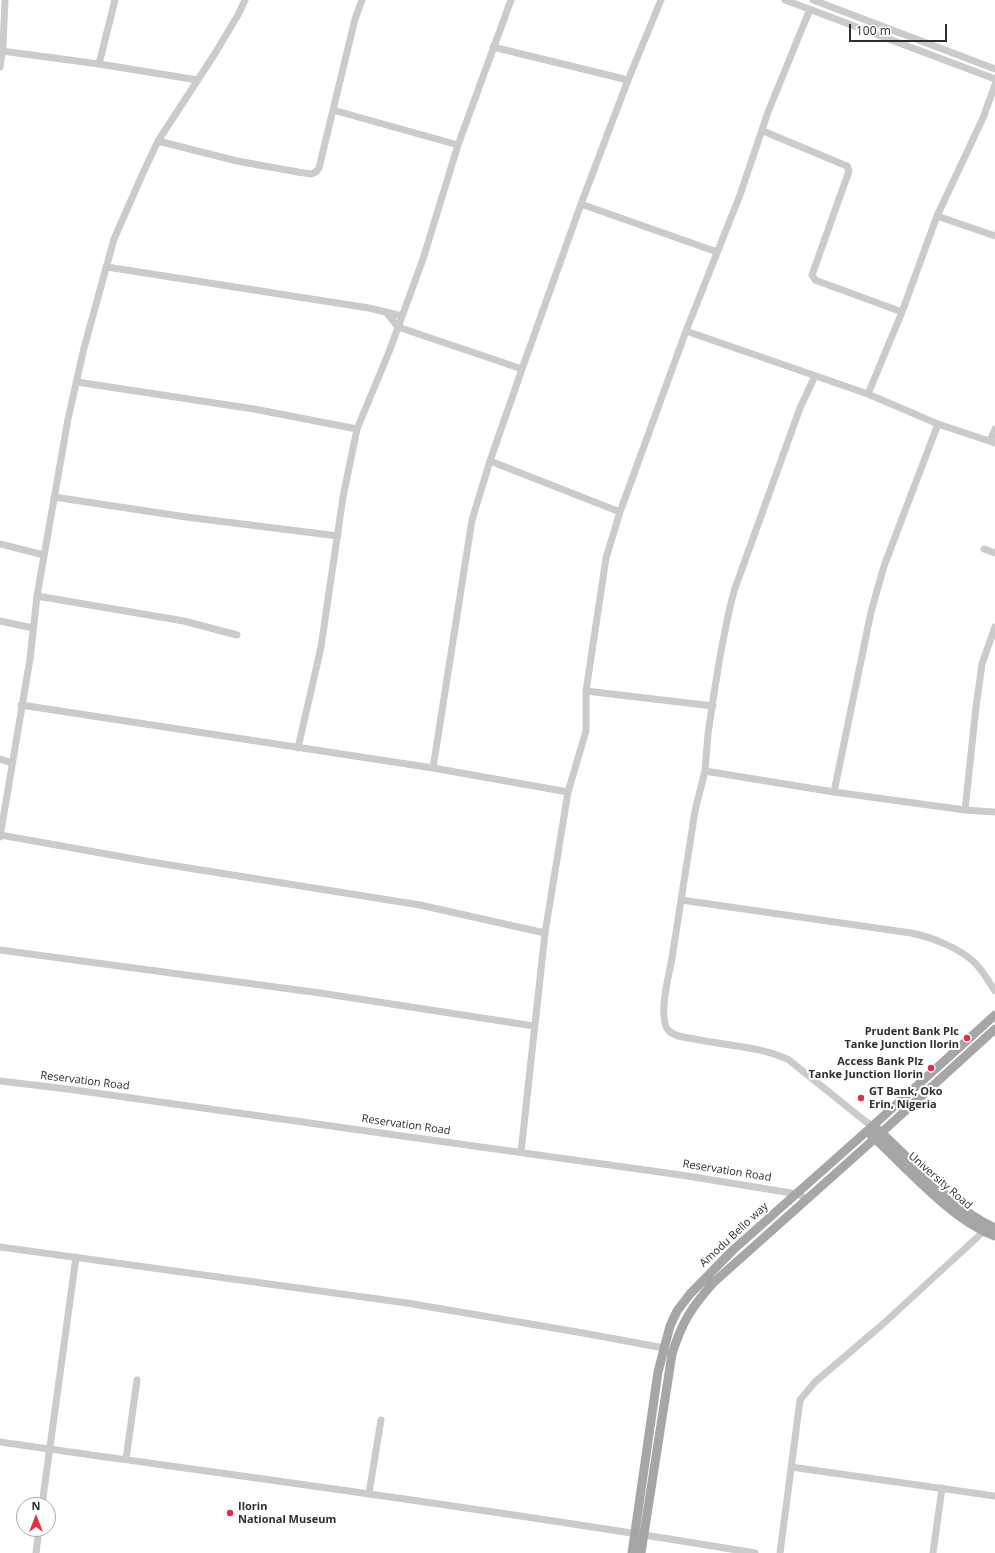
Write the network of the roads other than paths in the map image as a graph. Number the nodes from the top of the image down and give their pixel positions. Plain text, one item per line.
1 (115, 0) edge
2 (244, 0) edge
3 (362, 0) edge
4 (510, 0) edge
5 (661, 0) edge
6 (785, 0) edge
7 (813, 0) edge
8 (3, 2) edge
9 (810, 9) junction
10 (493, 47) junction
11 (2, 51) junction
12 (99, 64) junction
13 (0, 67) edge
14 (995, 69) edge
15 (995, 79) edge
16 (198, 80) junction
17 (628, 80) junction
18 (995, 85) edge
19 (333, 110) junction
20 (763, 131) junction
21 (158, 141) junction
22 (458, 146) junction
23 (581, 204) junction
24 (938, 216) junction
25 (995, 236) edge
26 (717, 252) junction
27 (107, 267) junction
28 (386, 312) junction
29 (902, 312) junction
30 (402, 316) junction
31 (398, 327) junction
32 (686, 331) junction
33 (522, 369) junction
34 (815, 376) junction
35 (77, 382) junction
36 (868, 394) junction
37 (938, 424) junction
38 (357, 429) junction
39 (995, 429) edge
40 (992, 442) edge
41 (490, 462) junction
42 (54, 497) junction
43 (620, 512) junction
44 (338, 536) junction
45 (0, 544) edge
46 (984, 549) dead end
47 (995, 553) edge
48 (44, 555) junction
49 (37, 596) junction
50 (0, 621) edge
51 (995, 627) edge
52 (33, 628) junction
53 (237, 635) dead end
54 (586, 691) junction
55 (21, 705) junction
56 (713, 706) junction
57 (298, 748) junction
58 (0, 759) edge
59 (12, 763) junction
60 (433, 768) junction
61 (704, 771) junction
62 (568, 792) junction
63 (834, 792) junction
64 (965, 810) junction
65 (995, 812) edge
66 (0, 836) edge
67 (681, 900) junction
68 (544, 932) junction
69 (0, 950) edge
70 (995, 991) edge
71 (995, 1015) edge
72 (534, 1026) junction
73 (995, 1029) edge
74 (0, 1081) edge
75 (869, 1126) junction
76 (878, 1136) junction
77 (521, 1152) junction
78 (798, 1194) junction
79 (807, 1199) junction
80 (995, 1228) edge
81 (983, 1232) junction
82 (995, 1236) edge
83 (0, 1247) edge
84 (76, 1257) junction
85 (664, 1348) junction
86 (137, 1380) dead end
87 (381, 1420) dead end
88 (0, 1442) edge
89 (49, 1449) junction
90 (126, 1459) junction
91 (791, 1467) junction
92 (942, 1488) junction
93 (369, 1493) junction
94 (995, 1496) edge
95 (43, 1497) edge
96 (640, 1534) junction
97 (38, 1537) edge
98 (36, 1553) edge
99 (632, 1553) edge
100 (641, 1553) edge
101 (755, 1553) edge
102 (780, 1553) edge
103 (933, 1553) edge

1 - 12 street
2 - 16 street
3 - 19 street
4 - 10 street
5 - 17 street
6 - 9 street
7 - 14 street
8 - 11 street
9 - 15 street
9 - 20 street
10 - 17 street
10 - 22 street
11 - 12 street
11 - 13 street
12 - 16 street
16 - 21 street
17 - 23 street
18 - 24 street
19 - 21 street
19 - 22 street
20 - 26 street
20 - 29 street
21 - 27 street
22 - 30 street
23 - 26 street
23 - 33 street
24 - 25 street
24 - 29 street
26 - 32 street
27 - 28 street
27 - 35 street
28 - 30 street
28 - 31 street
29 - 36 street
30 - 31 street
31 - 33 street
31 - 38 street
32 - 34 street
32 - 43 street
33 - 41 street
34 - 36 street
34 - 56 street
35 - 38 street
35 - 42 street
36 - 37 street
37 - 40 street
37 - 63 street
38 - 44 street
39 - 40 street
41 - 43 street
41 - 60 street
42 - 44 street
42 - 48 street
43 - 54 street
44 - 57 street
45 - 48 street
46 - 47 street
48 - 49 street
49 - 52 street
49 - 53 street
50 - 52 street
51 - 64 street
52 - 55 street
54 - 56 street
54 - 62 street
55 - 57 street
55 - 59 street
56 - 61 street
57 - 60 street
58 - 59 street
59 - 66 street
60 - 62 street
61 - 63 street
61 - 67 street
62 - 68 street
63 - 64 street
64 - 65 street
66 - 68 street
67 - 70 street
67 - 75 street
68 - 72 street
69 - 72 street
71 - 75 main road, Amodu Bello way
72 - 77 street
73 - 76 main road, Amodu Bello way
74 - 77 street, Reservation Road
75 - 76 main road
75 - 78 main road, Amodu Bello way
76 - 79 main road, Amodu Bello way
76 - 80 main road, University Road
76 - 81 main road, University Road
77 - 78 street, Reservation Road
78 - 79 street, Reservation Road
78 - 85 main road, Amodu Bello way
79 - 96 main road, Amodu Bello way
81 - 82 main road, University Road
81 - 91 street
83 - 84 street
84 - 85 street
84 - 89 street
85 - 96 main road, Amodu Bello way
86 - 90 street
87 - 93 street
88 - 89 street
89 - 90 street
89 - 95 street
90 - 93 street
91 - 92 street
91 - 102 street
92 - 94 street
92 - 103 street
93 - 96 street
96 - 99 main road, Amodu Bello way
96 - 100 main road, Amodu Bello way
96 - 101 street
97 - 98 street

